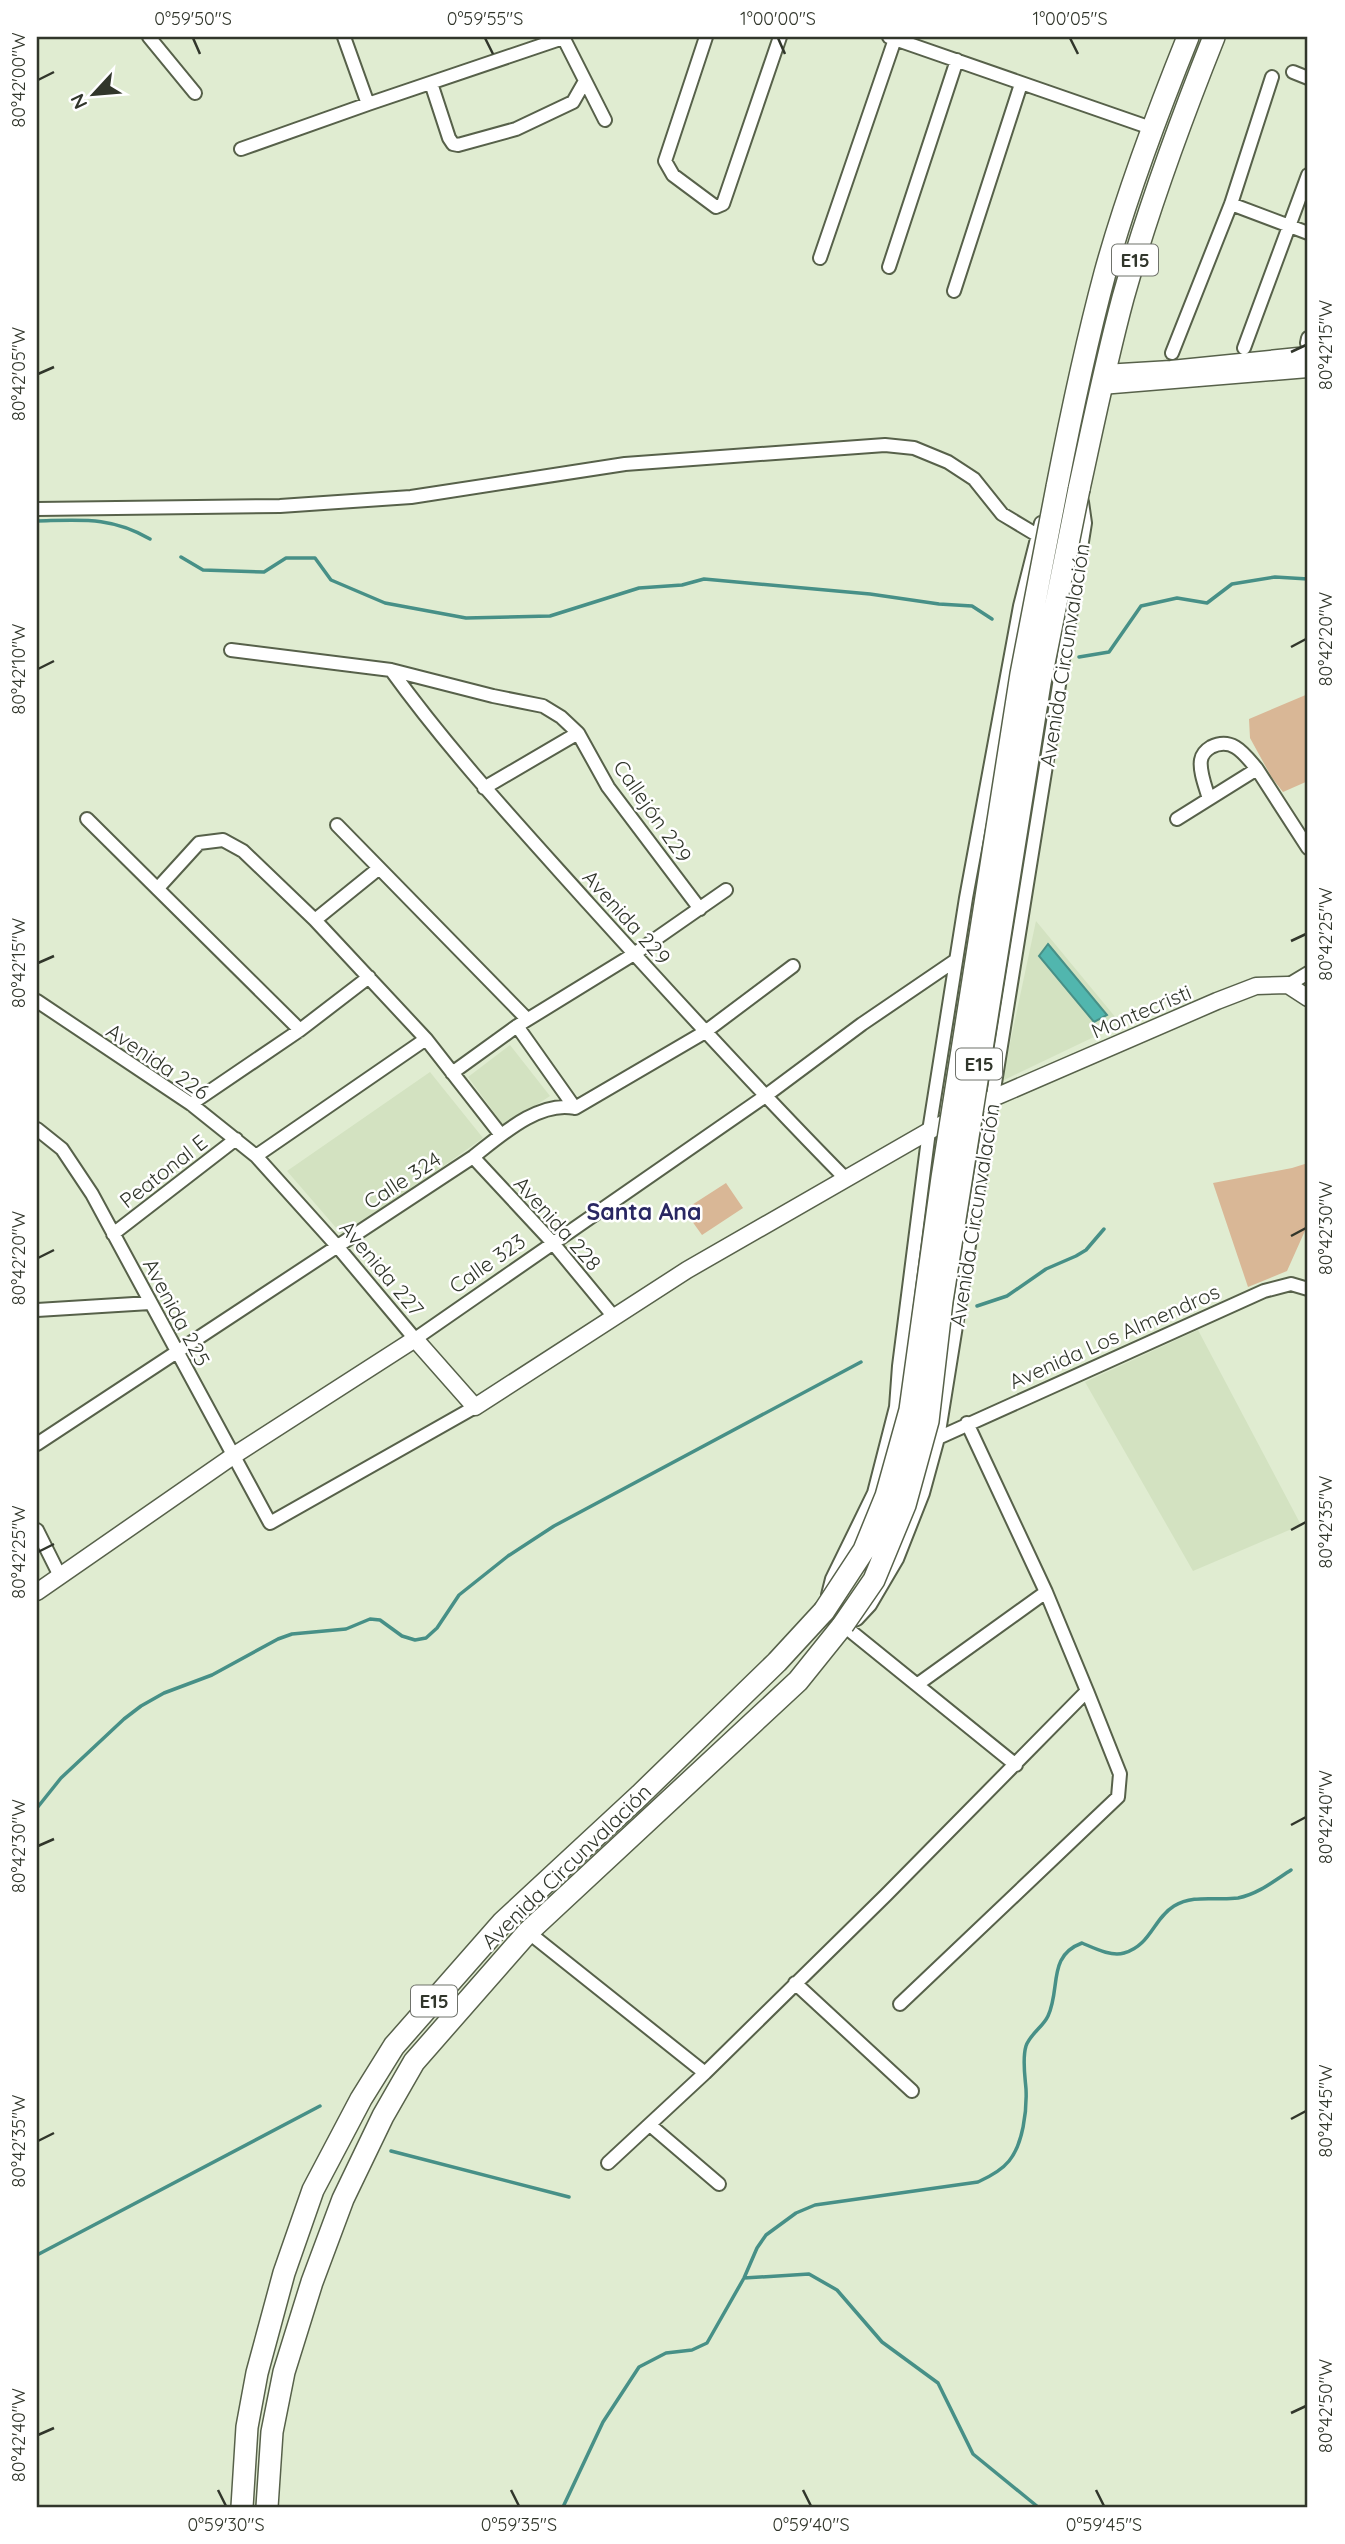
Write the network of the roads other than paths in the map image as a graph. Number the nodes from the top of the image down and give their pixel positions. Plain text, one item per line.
1 (149, 37) edge
2 (344, 37) edge
3 (563, 37) edge
4 (706, 37) edge
5 (780, 37) edge
6 (1188, 37) edge
7 (892, 38) edge
8 (1208, 39) edge
9 (957, 61) junction
10 (1293, 72) dead end
11 (1272, 77) dead end
12 (1308, 78) edge
13 (585, 81) junction
14 (431, 83) junction
15 (1021, 84) junction
16 (195, 93) dead end
17 (368, 104) junction
18 (605, 120) dead end
19 (1151, 128) junction
20 (241, 149) dead end
21 (1308, 175) edge
22 (1231, 204) junction
23 (1289, 226) junction
24 (1308, 233) edge
25 (821, 258) dead end
26 (889, 267) dead end
27 (954, 291) dead end
28 (1308, 345) edge
29 (1244, 348) dead end
30 (1172, 353) dead end
31 (1308, 369) edge
32 (1103, 380) junction
33 (1057, 487) junction
34 (1079, 489) junction
35 (37, 509) edge
36 (1037, 535) junction
37 (231, 650) dead end
38 (391, 670) junction
39 (578, 733) junction
40 (1257, 769) junction
41 (484, 788) junction
42 (1209, 799) junction
43 (87, 818) dead end
44 (1177, 819) dead end
45 (337, 825) dead end
46 (1308, 848) edge
47 (378, 869) junction
48 (158, 888) junction
49 (726, 890) dead end
50 (700, 909) junction
51 (315, 920) junction
52 (634, 954) junction
53 (956, 960) junction
54 (793, 966) dead end
55 (1308, 973) edge
56 (369, 977) junction
57 (1288, 985) junction
58 (1308, 998) edge
59 (37, 1001) edge
60 (522, 1023) junction
61 (300, 1030) junction
62 (705, 1032) junction
63 (426, 1039) junction
64 (452, 1073) junction
65 (764, 1097) junction
66 (993, 1098) junction
67 (191, 1104) junction
68 (575, 1108) junction
69 (37, 1129) edge
70 (929, 1131) junction
71 (501, 1135) junction
72 (236, 1139) junction
73 (256, 1156) junction
74 (472, 1157) junction
75 (846, 1179) junction
76 (113, 1234) junction
77 (552, 1242) junction
78 (337, 1246) junction
79 (1308, 1289) edge
80 (150, 1303) junction
81 (37, 1310) edge
82 (614, 1317) junction
83 (415, 1339) junction
84 (177, 1352) junction
85 (475, 1407) junction
86 (967, 1423) junction
87 (938, 1438) junction
88 (37, 1444) edge
89 (233, 1456) junction
90 (37, 1530) edge
91 (60, 1576) junction
92 (37, 1592) edge
93 (1046, 1592) junction
94 (824, 1611) junction
95 (843, 1625) junction
96 (918, 1684) junction
97 (1087, 1691) junction
98 (1016, 1765) junction
99 (534, 1893) junction
100 (551, 1910) junction
101 (528, 1932) junction
102 (795, 1983) junction
103 (900, 2004) dead end
104 (705, 2073) junction
105 (912, 2091) dead end
106 (650, 2124) junction
107 (608, 2163) dead end
108 (719, 2184) dead end
109 (242, 2507) edge
110 (267, 2507) edge

1 - 16 street
2 - 17 street
3 - 13 street
3 - 14 street
4 - 5 street
6 - 19 highway, Avenida Circunvalación / E15
7 - 9 street
7 - 25 street
8 - 32 highway, Avenida Circunvalación / E15
9 - 15 street
9 - 26 street
10 - 12 street
11 - 22 street
13 - 14 street
13 - 18 street
14 - 17 street
15 - 19 street
15 - 27 street
17 - 20 street
19 - 33 highway, Avenida Circunvalación / E15
21 - 23 street
22 - 23 street
22 - 30 street
23 - 24 street
23 - 29 street
28 - 32 street
31 - 32 street
32 - 34 highway, Avenida Circunvalación / E15
33 - 36 street, Avenida Circunvalación / E15
33 - 94 highway, Avenida Circunvalación / E15, bridge
34 - 66 street, Avenida Circunvalación / E15
34 - 95 highway, Avenida Circunvalación / E15, bridge
35 - 36 street
36 - 53 street, Avenida Circunvalación / E15
37 - 38 street
38 - 39 street
38 - 41 street, Avenida 229
39 - 41 street
39 - 50 street, Callejón 229
40 - 42 street
40 - 42 street
40 - 46 street
41 - 52 street, Avenida 229
42 - 44 street
43 - 48 street
45 - 47 street
47 - 51 street
47 - 60 street
48 - 51 street
48 - 61 street
49 - 50 street
50 - 52 street
51 - 56 street
52 - 60 street
52 - 62 street, Avenida 229
53 - 65 street, Calle 323
53 - 70 street, Avenida Circunvalación / E15
54 - 62 street, Calle 324
55 - 57 street
56 - 61 street
56 - 63 street
57 - 58 street
57 - 66 street, Montecristi
59 - 67 street, Avenida 226
60 - 64 street
60 - 68 street
61 - 67 street
62 - 65 street, Avenida 229
62 - 68 street, Calle 324
63 - 64 street
63 - 73 street
64 - 71 street
65 - 75 street, Avenida 229
65 - 77 street, Calle 323
66 - 70 street, Montecristi
66 - 87 street, Avenida Circunvalación / E15
67 - 72 street, Avenida 226
68 - 71 street, Calle 324
69 - 76 street, Avenida 225
70 - 75 street, Montecristi
70 - 94 street, Avenida Circunvalación / E15
71 - 74 street, Calle 324
72 - 73 street, Avenida 226
72 - 76 street, Peatonal E
73 - 78 street, Avenida 227
74 - 77 street, Avenida 228
74 - 78 street, Calle 324
75 - 82 street, Montecristi
76 - 80 street, Avenida 225
77 - 82 street, Avenida 228
77 - 83 street, Calle 323
78 - 83 street, Avenida 227
78 - 84 street, Calle 324
79 - 86 street, Avenida Los Almendros
80 - 81 street
80 - 84 street, Avenida 225
82 - 85 street, Montecristi
83 - 85 street, Avenida 227
83 - 89 street, Calle 323
84 - 88 street, Calle 324
84 - 89 street, Avenida 225
85 - 89 street, Avenida 225
86 - 87 street, Avenida Los Almendros
86 - 93 street
87 - 95 street, Avenida Circunvalación / E15
89 - 91 street, Calle 323
90 - 91 street
91 - 92 street, Calle 323
93 - 96 street
93 - 97 street
94 - 99 highway, Avenida Circunvalación / E15
95 - 96 street
95 - 100 highway, Avenida Circunvalación / E15
96 - 98 street
97 - 98 street
97 - 103 street
98 - 102 street
99 - 100 highway
99 - 109 highway, Avenida Circunvalación / E15
100 - 101 highway, Avenida Circunvalación / E15
101 - 104 street
101 - 110 highway, Avenida Circunvalación / E15
102 - 104 street
102 - 105 street
104 - 106 street
106 - 107 street
106 - 108 street

